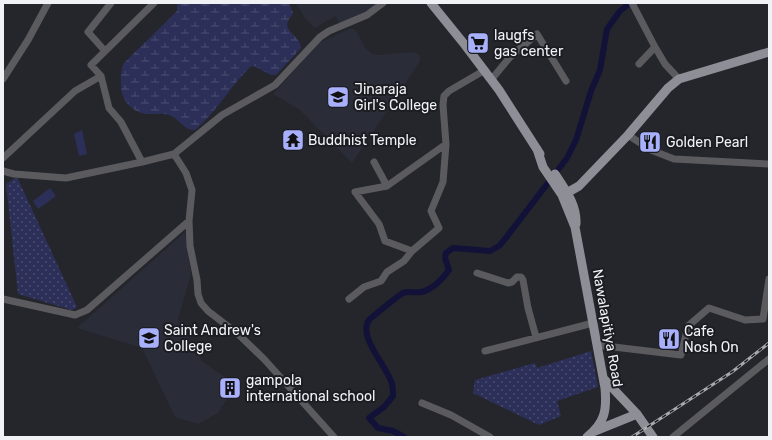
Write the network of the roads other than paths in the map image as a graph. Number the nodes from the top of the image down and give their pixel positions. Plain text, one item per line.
1 (48, 3) edge
2 (111, 3) edge
3 (154, 3) edge
4 (383, 3) edge
5 (431, 3) edge
6 (632, 3) edge
7 (656, 47) junction
8 (105, 51) junction
9 (769, 52) edge
10 (639, 64) dead end
11 (485, 70) junction
12 (100, 76) junction
13 (3, 79) edge
14 (678, 79) junction
15 (492, 80) junction
16 (566, 81) dead end
17 (628, 135) junction
18 (446, 144) junction
19 (174, 154) junction
20 (3, 158) edge
21 (142, 162) junction
22 (374, 162) dead end
23 (769, 164) edge
24 (3, 171) edge
25 (387, 186) junction
26 (564, 193) junction
27 (189, 221) junction
28 (412, 251) junction
29 (477, 272) dead end
30 (769, 279) edge
31 (3, 299) edge
32 (349, 299) dead end
33 (593, 323) junction
34 (536, 337) junction
35 (597, 345) junction
36 (485, 351) dead end
37 (769, 359) edge
38 (603, 378) junction
39 (422, 403) dead end
40 (637, 414) junction
41 (590, 434) edge
42 (334, 437) edge
43 (490, 437) edge
44 (653, 437) edge
45 (673, 437) edge

1 - 13 street
2 - 8 street
3 - 8 street
4 - 19 street
5 - 11 main road, Nawalapitiya Road
6 - 7 street
7 - 10 street
7 - 14 street
8 - 12 street
9 - 14 main road
11 - 15 main road, Nawalapitiya Road
11 - 18 street
12 - 20 street
12 - 21 street
14 - 17 main road
15 - 16 street
15 - 26 main road, Nawalapitiya Road
17 - 23 street
17 - 26 main road
18 - 25 street
18 - 28 street
19 - 21 street
19 - 27 street
21 - 24 street
22 - 25 street
25 - 28 street
26 - 33 main road, Nawalapitiya Road
27 - 31 street
27 - 42 street
28 - 32 street
29 - 34 street
30 - 35 street
33 - 34 street
33 - 35 main road, Nawalapitiya Road
34 - 36 street
35 - 38 main road, Nawalapitiya Road
37 - 45 street
38 - 40 main road
38 - 41 main road, Nawalapitiya Road
39 - 43 street
40 - 41 main road
40 - 44 main road

